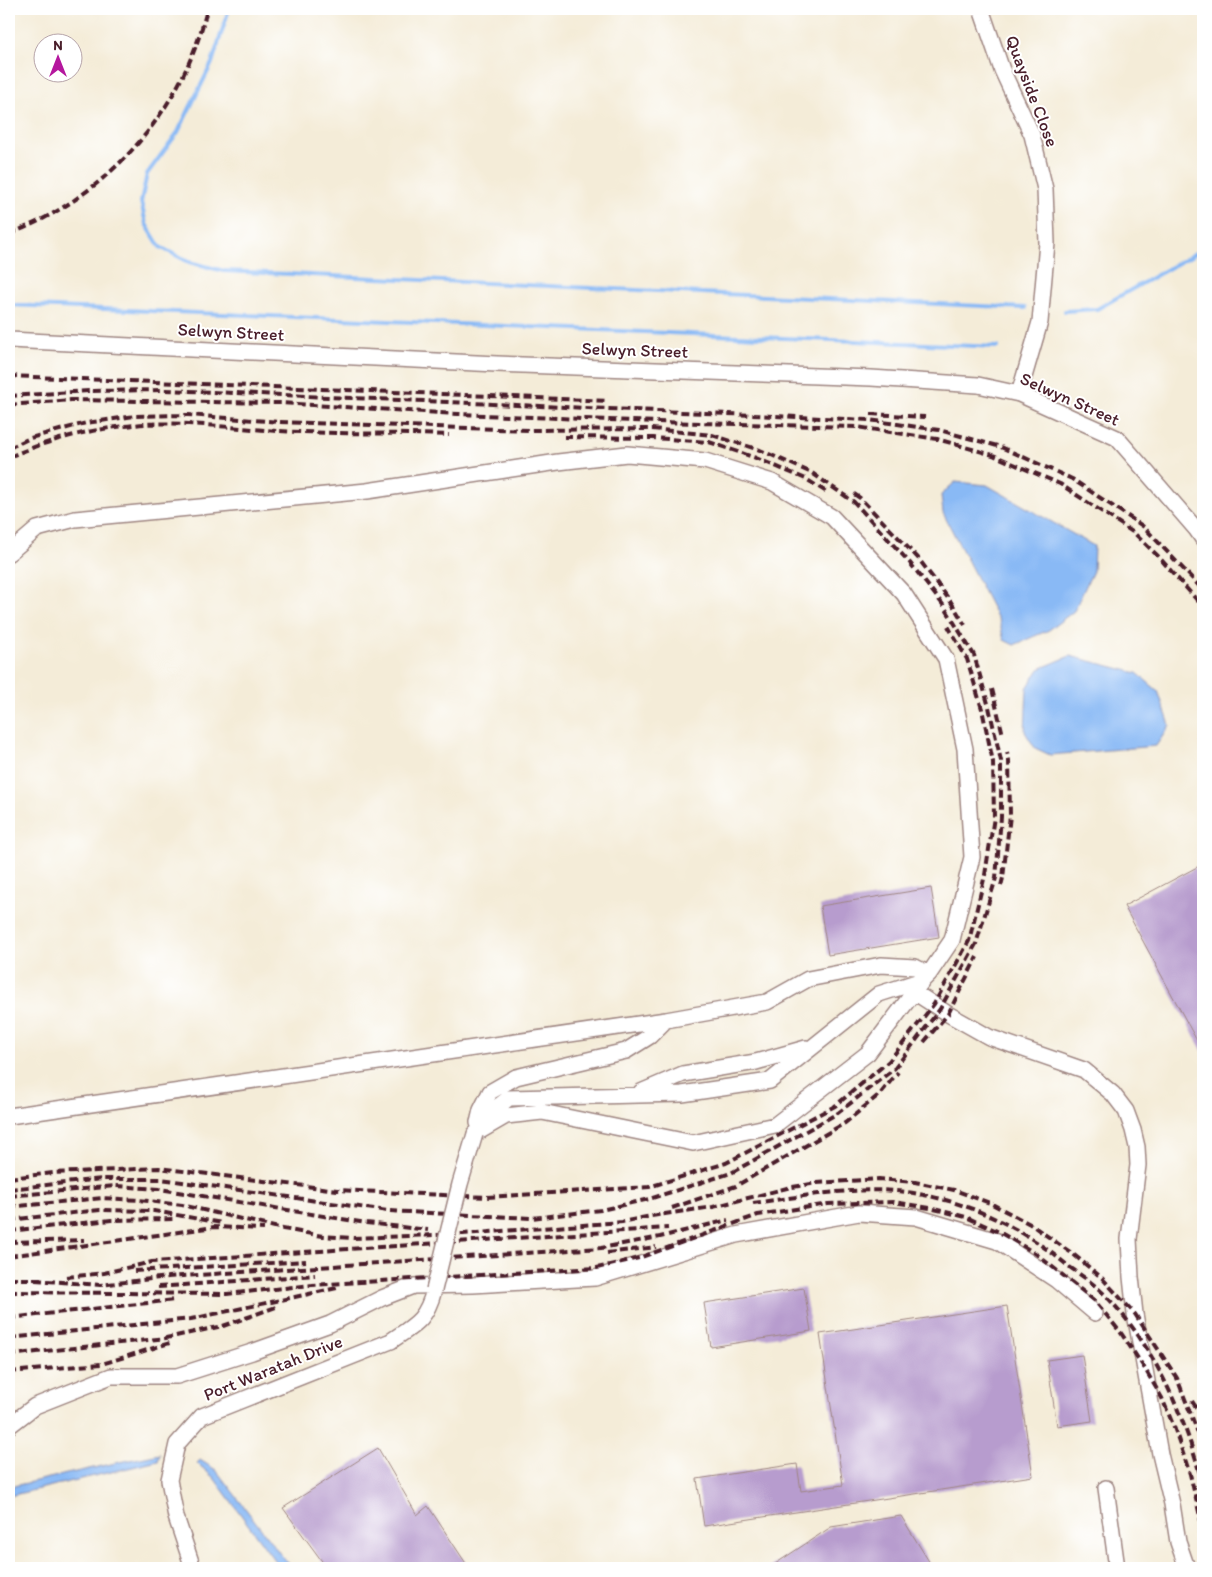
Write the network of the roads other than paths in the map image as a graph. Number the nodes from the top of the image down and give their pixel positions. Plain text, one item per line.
1 (981, 9) edge
2 (9, 340) edge
3 (1019, 394) junction
4 (1203, 539) edge
5 (9, 554) edge
6 (926, 977) junction
7 (914, 992) junction
8 (666, 1020) junction
9 (814, 1046) junction
10 (632, 1095) junction
11 (9, 1116) edge
12 (476, 1128) junction
13 (1095, 1313) dead end
14 (9, 1426) edge
15 (1106, 1488) dead end
16 (1184, 1566) edge
17 (193, 1568) edge
18 (1117, 1568) edge

1 - 3 street, Quayside Close
2 - 3 street, Selwyn Street
3 - 4 street, Selwyn Street
5 - 6 street
6 - 7 street
6 - 8 street
6 - 9 street
7 - 12 street
7 - 16 street
8 - 11 street
8 - 12 street, Port Waratah Drive
9 - 10 street
9 - 10 street
10 - 12 street
12 - 17 street, Port Waratah Drive, bridge
13 - 14 street
15 - 18 street

